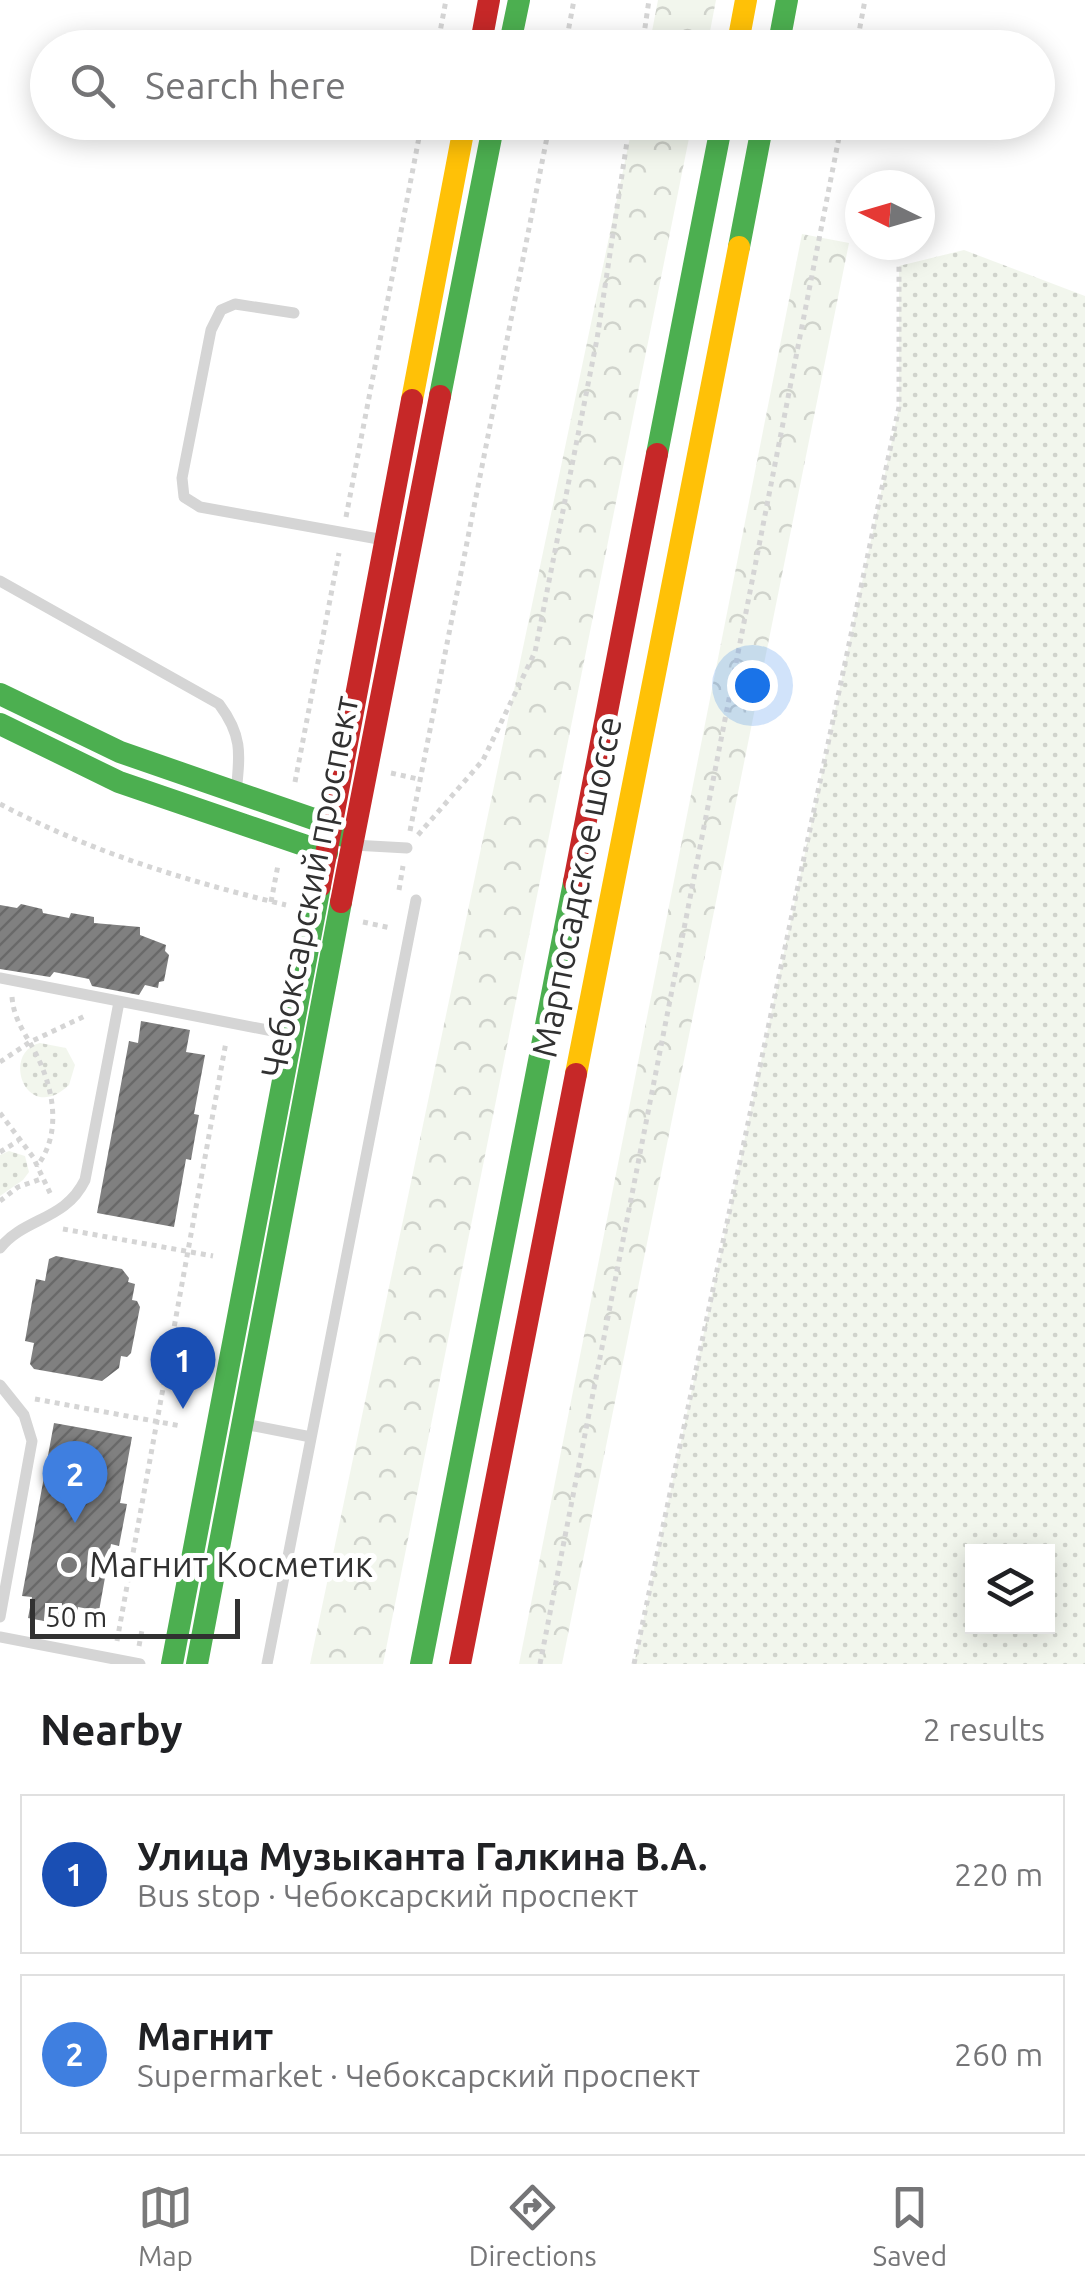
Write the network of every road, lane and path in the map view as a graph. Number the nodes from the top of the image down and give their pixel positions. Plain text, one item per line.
1 (446, 0) edge
2 (489, 0) edge
3 (518, 0) edge
4 (574, 0) edge
5 (649, 0) edge
6 (746, 0) edge
7 (787, 0) edge
8 (866, 0) edge
9 (440, 30) edge
10 (483, 30) edge
11 (512, 30) edge
12 (568, 30) edge
13 (645, 30) edge
14 (740, 30) edge
15 (781, 30) edge
16 (860, 30) edge
17 (419, 140) edge
18 (462, 140) edge
19 (490, 140) edge
20 (546, 140) edge
21 (627, 140) edge
22 (718, 140) edge
23 (759, 140) edge
24 (838, 140) edge
25 (899, 266) dead end
26 (294, 313) dead end
27 (346, 518) dead end
28 (384, 540) junction
29 (340, 548) dead end
30 (0, 581) edge
31 (0, 694) edge
32 (0, 724) edge
33 (300, 755) junction
34 (311, 757) dead end
35 (379, 771) dead end
36 (418, 779) junction
37 (293, 791) dead end
38 (236, 793) junction
39 (0, 804) edge
40 (412, 818) dead end
41 (331, 825) junction
42 (353, 844) junction
43 (407, 848) joint
44 (327, 852) junction
45 (280, 859) dead end
46 (416, 900) dead end
47 (271, 902) junction
48 (298, 908) dead end
49 (355, 921) dead end
50 (392, 928) dead end
51 (6, 979) edge
52 (113, 1000) junction
53 (230, 1023) junction
54 (292, 1035) junction
55 (30, 1042) junction
56 (0, 1062) edge
57 (0, 1112) edge
58 (18, 1142) junction
59 (0, 1152) edge
60 (36, 1166) junction
61 (41, 1179) junction
62 (0, 1201) edge
63 (61, 1210) junction
64 (35, 1224) junction
65 (0, 1248) edge
66 (188, 1252) junction
67 (212, 1256) dead end
68 (4, 1390) edge
69 (157, 1422) junction
70 (244, 1424) junction
71 (181, 1426) dead end
72 (311, 1437) junction
73 (0, 1616) edge
74 (0, 1637) edge
75 (113, 1658) junction
76 (140, 1664) edge
77 (172, 1664) edge
78 (198, 1664) edge
79 (267, 1664) edge
80 (420, 1664) edge
81 (460, 1664) edge
82 (540, 1664) edge
83 (634, 1664) edge

1 - 9 path
2 - 10 street
3 - 11 street
4 - 12 path
5 - 13 path
6 - 14 street
7 - 15 street
8 - 16 path
17 - 27 path
18 - 28 street, Чебоксарский проспект
19 - 42 street, Чебоксарский проспект
20 - 36 path
21 - 43 path
22 - 80 street, Марпосадское шоссе
23 - 81 street, Марпосадское шоссе
24 - 82 path
25 - 83 path
26 - 28 lane
28 - 41 street, Чебоксарский проспект
29 - 33 path
30 - 38 lane
31 - 38 street
32 - 44 street
33 - 34 path
33 - 37 path
35 - 36 path
36 - 40 path
38 - 41 street
39 - 47 path
41 - 42 street
41 - 44 street, Чебоксарский проспект
42 - 43 lane
42 - 44 street
42 - 70 street, Чебоксарский проспект
44 - 54 street, Чебоксарский проспект
45 - 47 path
46 - 72 lane
47 - 48 path
49 - 50 path
51 - 52 lane
51 - 55 path
52 - 53 lane
52 - 55 path
52 - 63 lane
53 - 54 lane
53 - 66 path
54 - 77 street, Чебоксарский проспект
55 - 56 path
55 - 60 path
57 - 58 path
58 - 59 path
58 - 60 path
60 - 61 path
61 - 62 path
61 - 63 path
63 - 64 lane
64 - 65 lane
64 - 66 path
66 - 67 path
66 - 69 path
68 - 69 path
68 - 73 lane
69 - 71 path
69 - 75 path
70 - 72 lane
70 - 78 street, Чебоксарский проспект
72 - 79 lane
74 - 75 lane
75 - 76 lane

